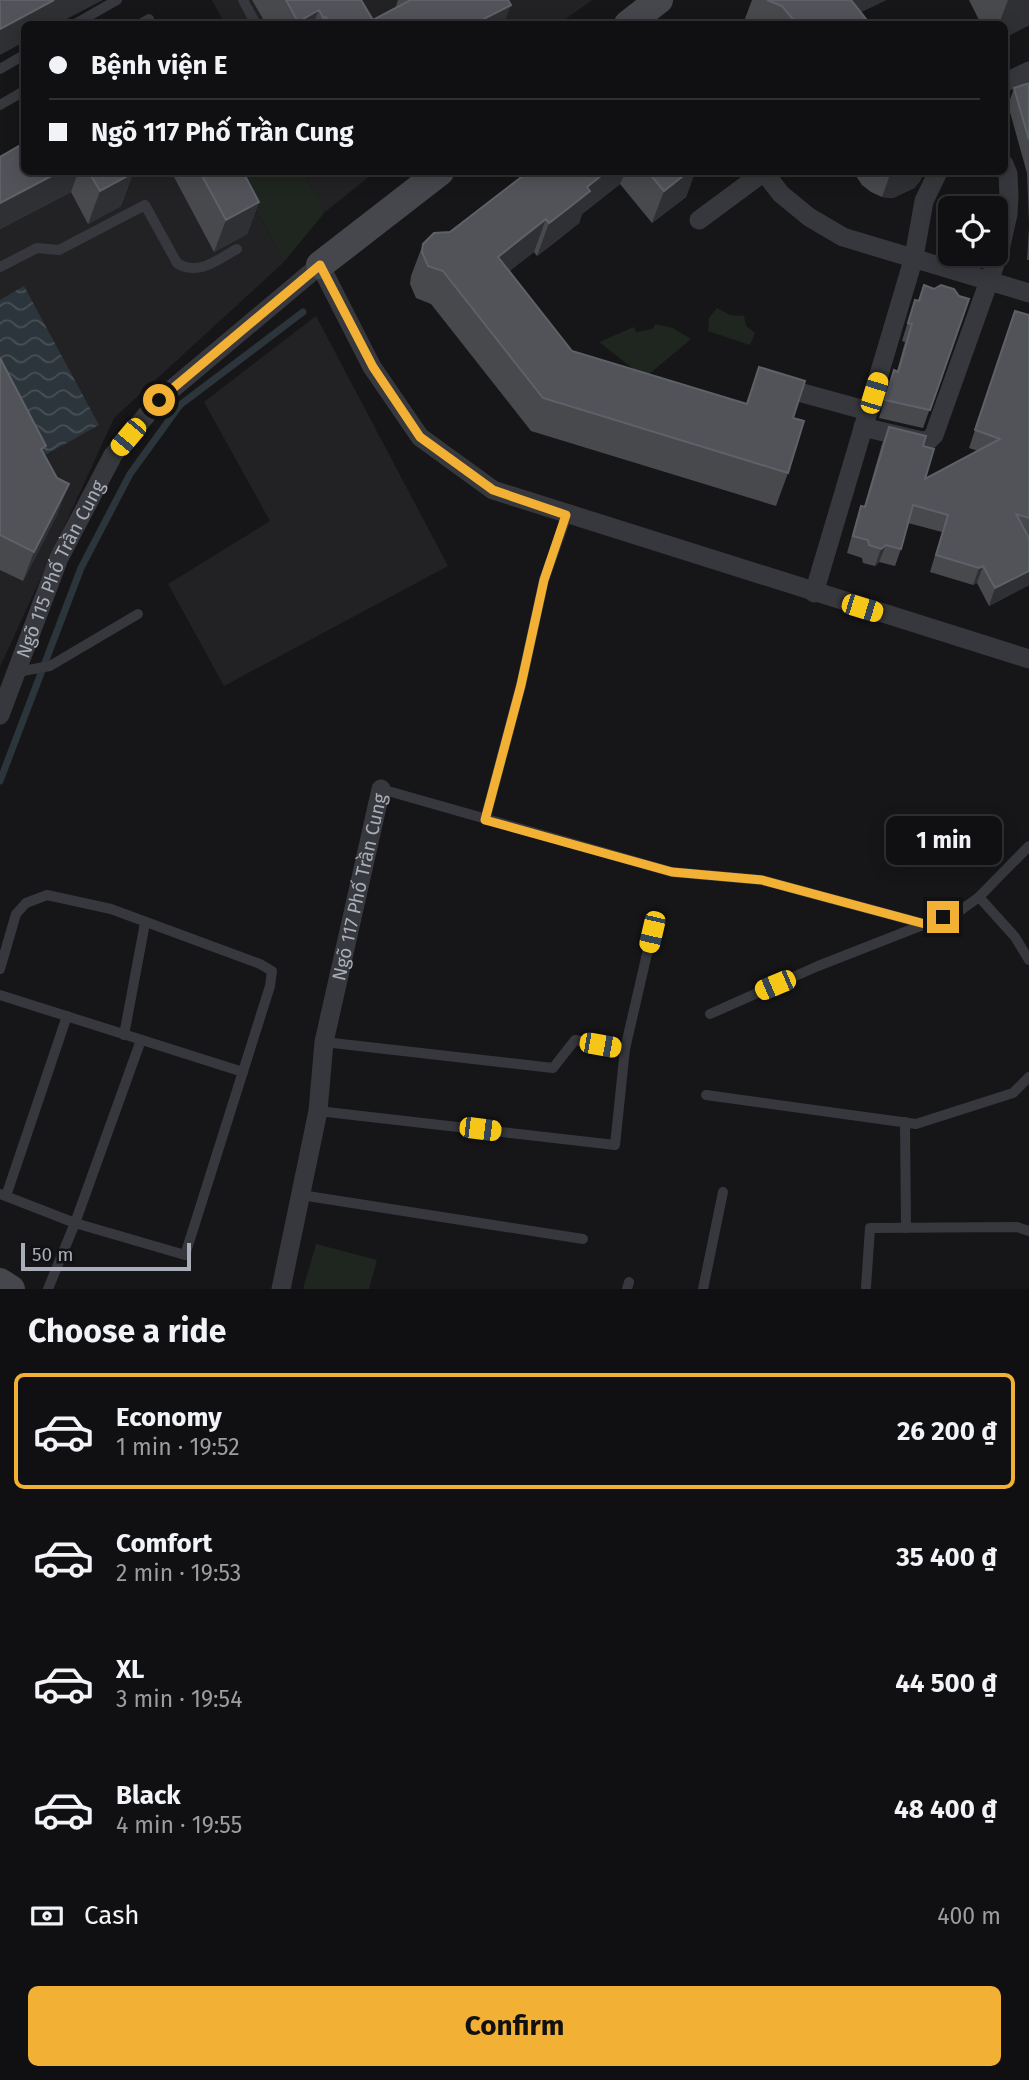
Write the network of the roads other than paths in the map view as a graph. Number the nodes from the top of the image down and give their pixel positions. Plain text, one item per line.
1 (117, 0) edge
2 (243, 0) edge
3 (80, 21) edge
4 (254, 21) edge
5 (21, 57) edge
6 (0, 69) edge
7 (1029, 71) edge
8 (1008, 81) edge
9 (21, 93) edge
10 (0, 105) edge
11 (436, 175) edge
12 (760, 175) edge
13 (766, 175) edge
14 (937, 175) edge
15 (1008, 175) edge
16 (699, 220) dead end
17 (237, 249) dead end
18 (914, 257) junction
19 (320, 265) junction
20 (0, 267) edge
21 (988, 281) junction
22 (1029, 293) edge
23 (776, 386) edge
24 (866, 419) junction
25 (566, 515) junction
26 (814, 593) junction
27 (138, 614) dead end
28 (1029, 659) edge
29 (25, 671) junction
30 (0, 715) edge
31 (381, 789) joint
32 (485, 820) junction
33 (1029, 845) edge
34 (979, 897) junction
35 (145, 923) junction
36 (925, 924) junction
37 (652, 932) dead end
38 (1029, 960) edge
39 (0, 969) edge
40 (0, 995) edge
41 (710, 1014) dead end
42 (67, 1016) junction
43 (124, 1035) junction
44 (141, 1040) junction
45 (324, 1042) junction
46 (625, 1049) junction
47 (243, 1072) junction
48 (1029, 1077) edge
49 (706, 1095) dead end
50 (318, 1111) junction
51 (905, 1122) junction
52 (723, 1192) dead end
53 (3, 1195) edge
54 (300, 1195) junction
55 (75, 1223) junction
56 (906, 1228) junction
57 (1029, 1231) edge
58 (583, 1239) dead end
59 (0, 1282) edge
60 (866, 1287) dead end
61 (11, 1289) edge
62 (48, 1289) edge
63 (281, 1289) edge
64 (703, 1289) edge

1 - 3 lane
2 - 4 lane
5 - 6 lane
7 - 8 street
9 - 10 lane
11 - 19 street
12 - 16 street
13 - 18 street
14 - 18 street
15 - 21 street
17 - 20 lane
18 - 21 street
18 - 24 street
19 - 25 street
19 - 29 street, Ngõ 115 Phố Trần Cung
21 - 22 street
21 - 24 street
23 - 24 street
24 - 26 street
25 - 26 street
25 - 32 lane
26 - 28 street
27 - 29 lane
29 - 30 street, Ngõ 115 Phố Trần Cung
31 - 32 lane, Ngõ 117 Phố Trần Cung
31 - 45 street, Ngõ 117 Phố Trần Cung
32 - 36 lane, Ngõ 117 Phố Trần Cung
33 - 34 lane
34 - 36 lane
34 - 38 lane
35 - 39 lane
35 - 43 lane
35 - 47 lane
36 - 41 lane
37 - 46 lane
40 - 42 lane
42 - 43 lane
42 - 53 lane
43 - 44 lane
44 - 47 lane
44 - 55 lane
45 - 46 lane
45 - 50 street, Ngõ 117 Phố Trần Cung
46 - 50 lane
47 - 55 lane
48 - 51 lane
49 - 51 lane
50 - 54 street, Ngõ 117 Phố Trần Cung
51 - 56 lane
52 - 64 lane
53 - 55 lane
54 - 58 lane
54 - 63 street, Ngõ 117 Phố Trần Cung
55 - 62 lane
56 - 57 lane
56 - 60 lane
59 - 61 street

